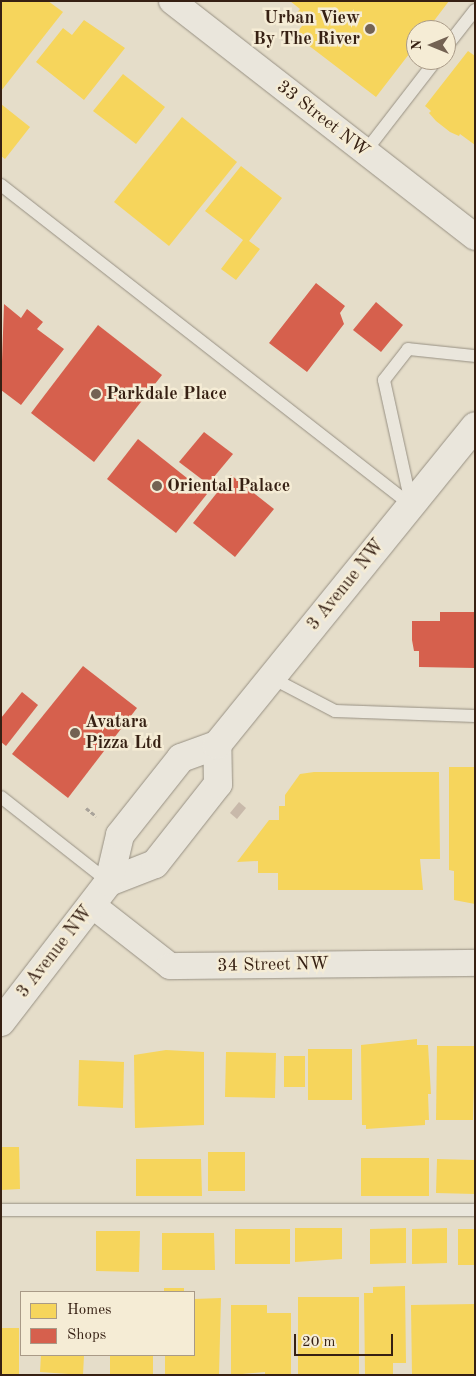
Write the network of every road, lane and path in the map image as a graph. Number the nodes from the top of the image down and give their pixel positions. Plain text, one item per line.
1 (172, 1) edge
2 (475, 10) edge
3 (456, 34) edge
4 (428, 70) edge
5 (365, 152) junction
6 (1, 185) edge
7 (475, 237) edge
8 (475, 356) edge
9 (475, 426) edge
10 (411, 505) junction
11 (270, 677) junction
12 (475, 716) edge
13 (218, 745) junction
14 (1, 796) edge
15 (110, 882) junction
16 (92, 905) junction
17 (475, 963) edge
18 (1, 1022) edge
19 (1, 1210) edge
20 (475, 1210) edge

1 - 5 street, 33 Street NW
2 - 3 lane
4 - 5 lane
5 - 7 street, 33 Street NW
6 - 10 lane
8 - 10 lane
9 - 10 main road, 3 Avenue NW
10 - 11 main road, 3 Avenue NW
11 - 12 lane
11 - 13 main road, 3 Avenue NW
13 - 15 main road, 3 Avenue NW
13 - 15 main road
14 - 15 lane
15 - 16 main road, 3 Avenue NW
16 - 17 street, 34 Street NW
16 - 18 main road, 3 Avenue NW
19 - 20 lane

